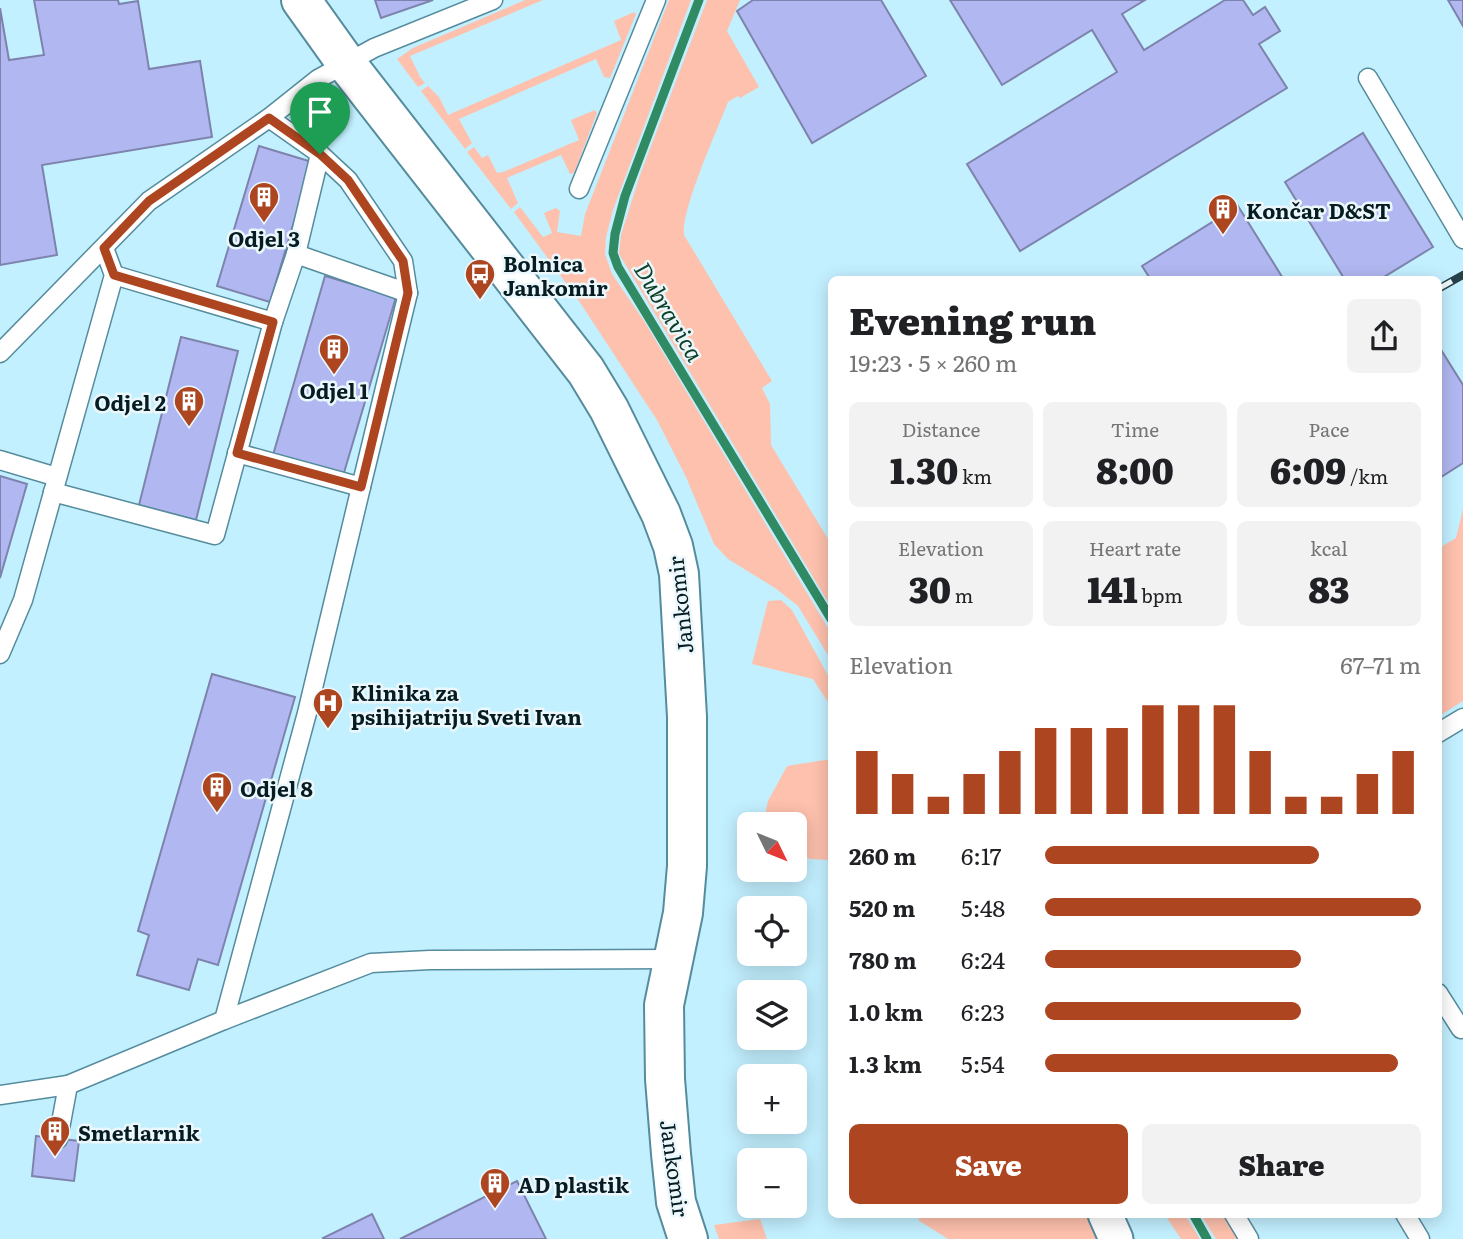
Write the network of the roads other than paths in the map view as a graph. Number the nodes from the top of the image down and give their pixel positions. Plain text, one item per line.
1 (301, 0) edge
2 (493, 0) edge
3 (656, 0) edge
4 (346, 63) junction
5 (1368, 78) dead end
6 (269, 118) junction
7 (320, 154) junction
8 (579, 189) dead end
9 (1463, 239) edge
10 (104, 248) junction
11 (296, 254) junction
12 (114, 275) junction
13 (408, 293) junction
14 (273, 322) junction
15 (0, 353) edge
16 (237, 453) junction
17 (0, 460) edge
18 (55, 485) junction
19 (361, 487) junction
20 (0, 654) edge
21 (1463, 718) edge
22 (1442, 731) edge
23 (673, 959) junction
24 (1442, 999) edge
25 (224, 1020) junction
26 (1461, 1029) dead end
27 (68, 1085) junction
28 (0, 1095) edge
29 (58, 1139) dead end
30 (1107, 1218) edge
31 (1236, 1218) edge
32 (1407, 1218) edge
33 (688, 1239) edge
34 (1116, 1239) edge
35 (1249, 1239) edge
36 (1420, 1239) edge

1 - 4 street, Jankomir
2 - 4 lane
3 - 8 lane
4 - 6 lane
4 - 23 street, Jankomir
5 - 9 lane
6 - 7 lane
6 - 10 lane
7 - 11 lane
7 - 13 lane
10 - 12 lane
10 - 15 lane
11 - 13 lane
11 - 14 lane
12 - 14 lane
12 - 18 lane
13 - 19 lane
14 - 16 lane
16 - 18 lane
16 - 19 lane
17 - 18 lane
18 - 20 lane
19 - 25 lane
21 - 22 lane
23 - 25 lane
23 - 33 street, Jankomir
24 - 26 lane
25 - 27 lane
27 - 28 lane
27 - 29 lane
30 - 34 street
31 - 35 lane
32 - 36 lane

